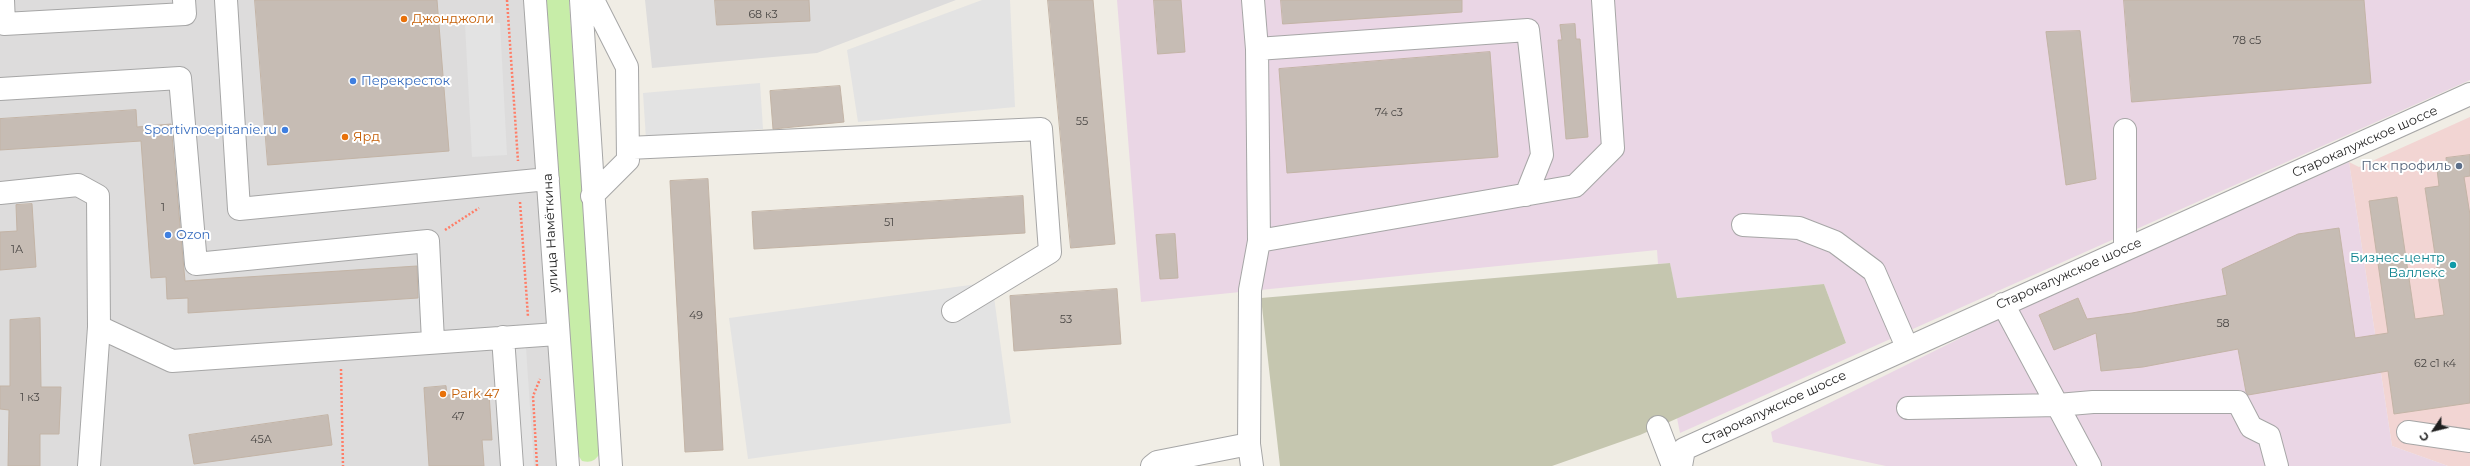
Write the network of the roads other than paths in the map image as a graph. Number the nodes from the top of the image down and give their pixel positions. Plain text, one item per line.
1 (3, 0) edge
2 (184, 0) edge
3 (226, 0) edge
4 (535, 0) edge
5 (581, 0) edge
6 (593, 0) edge
7 (1253, 0) edge
8 (1603, 0) edge
9 (1257, 49) junction
10 (0, 89) edge
11 (2470, 94) edge
12 (2125, 130) dead end
13 (628, 154) junction
14 (548, 179) junction
15 (0, 193) edge
16 (1526, 195) junction
17 (592, 196) junction
18 (1743, 226) dead end
19 (1259, 241) junction
20 (2125, 249) junction
21 (2003, 304) junction
22 (954, 312) dead end
23 (100, 327) junction
24 (557, 334) junction
25 (503, 338) junction
26 (433, 341) junction
27 (1907, 347) junction
28 (2058, 406) junction
29 (1908, 408) dead end
30 (1658, 427) dead end
31 (2408, 432) dead end
32 (2470, 441) edge
33 (1249, 444) junction
34 (609, 462) edge
35 (568, 463) edge
36 (89, 466) edge
37 (512, 466) edge
38 (1152, 466) edge
39 (1252, 466) edge
40 (1673, 466) edge
41 (1681, 466) edge
42 (2090, 466) edge
43 (2277, 466) edge

1 - 2 street
3 - 14 street
4 - 14 street, улица Намёткина
5 - 17 street
6 - 13 street
7 - 9 street
8 - 16 street
9 - 16 street
9 - 19 street
10 - 26 street
11 - 20 street, Старокалужское шоссе
12 - 20 street
13 - 17 street
13 - 22 street
14 - 24 street, улица Намёткина
15 - 23 street
16 - 19 street
17 - 34 street
18 - 27 street
19 - 33 street
20 - 21 street, Старокалужское шоссе
21 - 27 street, Старокалужское шоссе
21 - 28 street
23 - 26 street
23 - 36 street
24 - 25 street
24 - 35 street, улица Намёткина
25 - 26 street
25 - 37 street
27 - 41 street, Старокалужское шоссе
28 - 29 street
28 - 42 street
28 - 43 street
30 - 40 street
31 - 32 street
33 - 38 street
33 - 39 street

